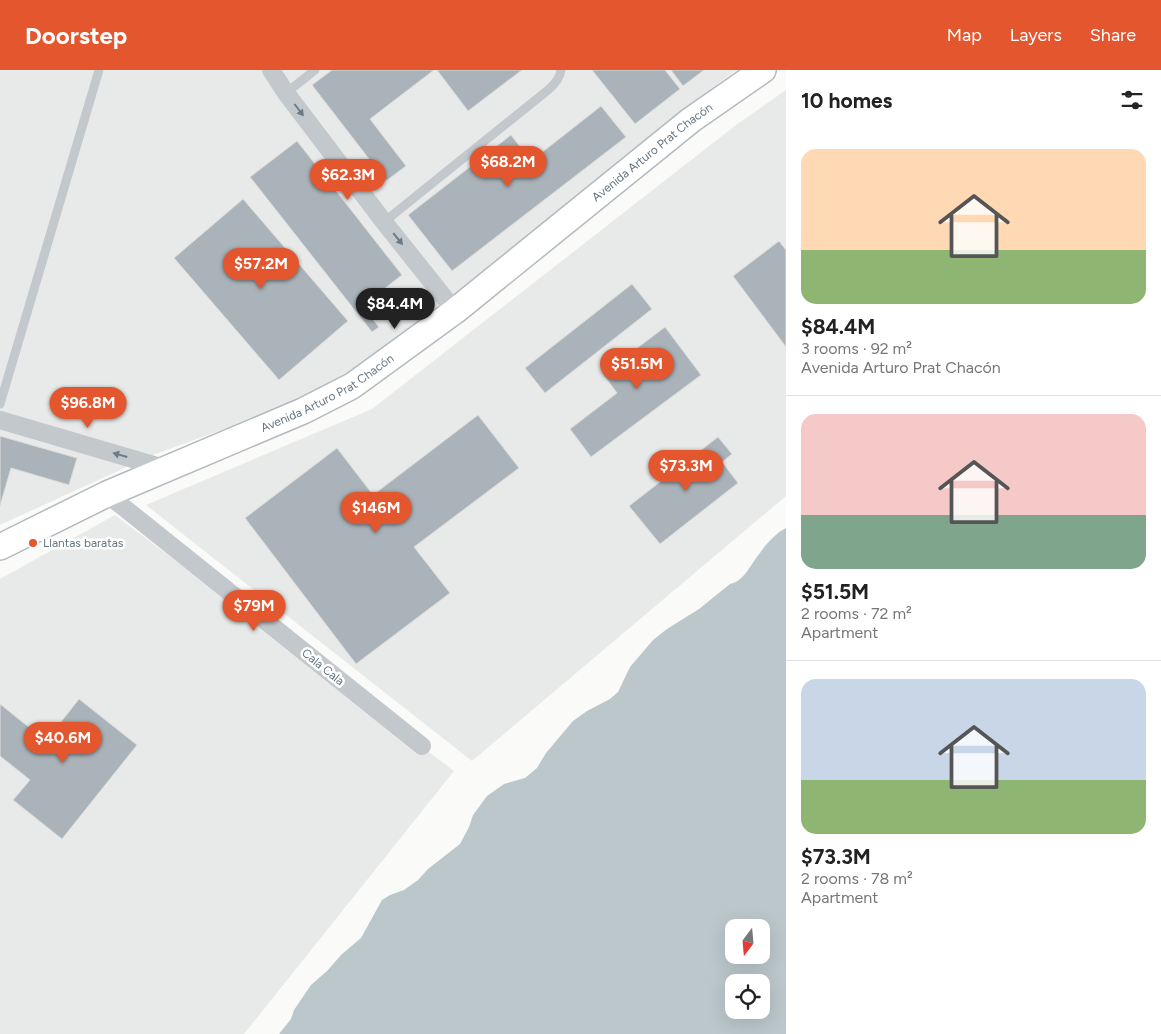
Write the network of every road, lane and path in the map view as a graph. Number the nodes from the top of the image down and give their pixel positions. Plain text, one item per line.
1 (99, 70) edge
2 (271, 70) edge
3 (315, 70) edge
4 (561, 70) edge
5 (763, 70) edge
6 (286, 93) junction
7 (384, 222) junction
8 (456, 311) junction
9 (0, 404) edge
10 (0, 420) edge
11 (167, 469) junction
12 (107, 494) junction
13 (0, 547) edge
14 (422, 746) dead end

1 - 9 lane
2 - 6 street
3 - 6 lane
4 - 7 lane
5 - 8 street, Avenida Arturo Prat Chacón
6 -> 7 street
7 -> 8 street
8 - 11 street, Avenida Arturo Prat Chacón
11 -> 10 street
11 - 12 street, Avenida Arturo Prat Chacón
12 - 13 street, Avenida Arturo Prat Chacón
12 - 14 street, Cala Cala

